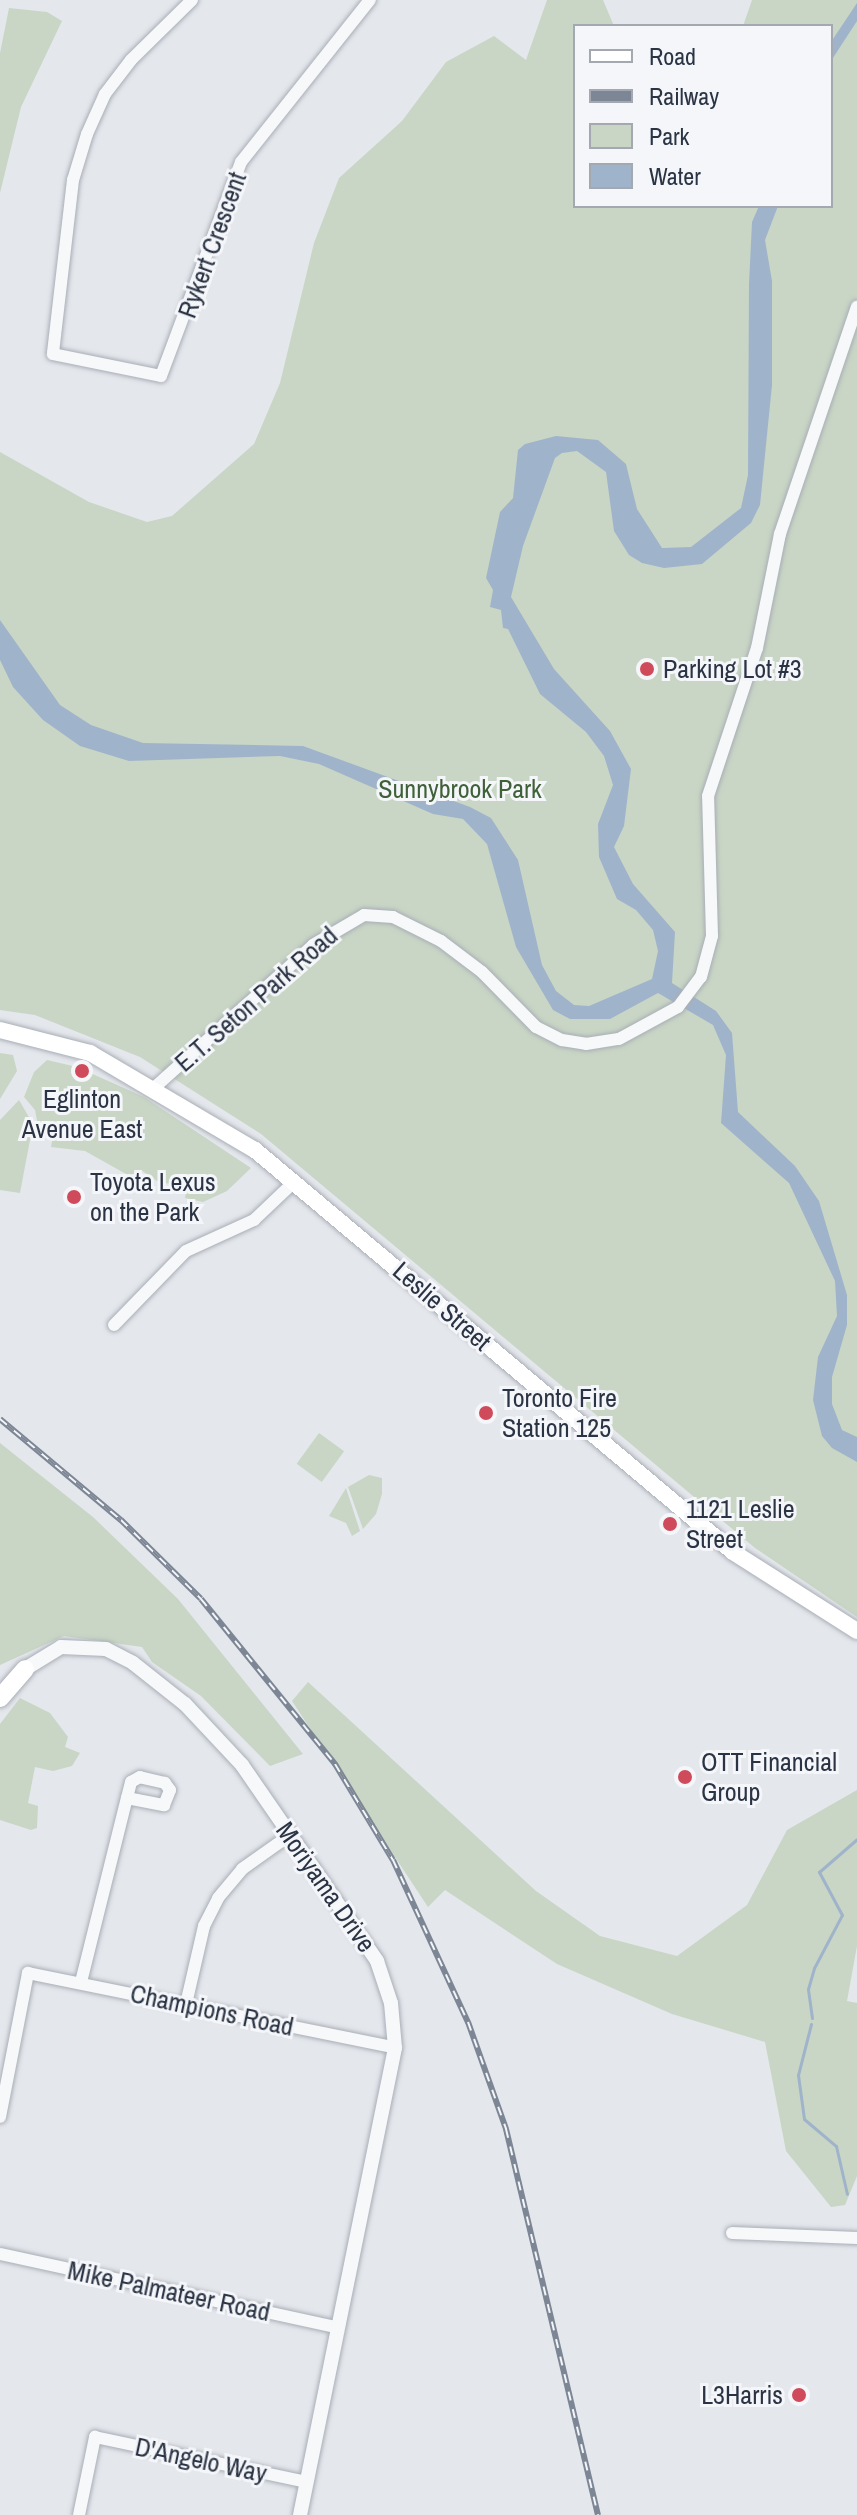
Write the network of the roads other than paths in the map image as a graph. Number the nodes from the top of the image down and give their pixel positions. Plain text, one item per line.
1 (192, 0) edge
2 (370, 0) edge
3 (857, 307) edge
4 (0, 1030) edge
5 (155, 1087) junction
6 (294, 1182) junction
7 (114, 1325) dead end
8 (857, 1631) edge
9 (25, 1669) junction
10 (0, 1677) edge
11 (0, 1698) edge
12 (127, 1798) dead end
13 (290, 1835) junction
14 (81, 1982) junction
15 (186, 2004) junction
16 (395, 2048) junction
17 (0, 2117) edge
18 (732, 2233) dead end
19 (857, 2238) edge
20 (0, 2254) edge
21 (338, 2328) junction
22 (307, 2482) junction
23 (79, 2515) edge
24 (300, 2515) edge

1 - 2 street, Rykert Crescent
3 - 5 street, E.T. Seton Park Road
4 - 5 main road, Leslie Street
5 - 6 main road, Leslie Street
6 - 7 street
6 - 8 main road, Leslie Street
9 - 10 main road
9 - 11 main road
9 - 13 street, Moriyama Drive
12 - 14 street
13 - 15 street
13 - 16 street, Moriyama Drive
14 - 15 street, Champions Road
14 - 17 street, Champions Road
15 - 16 street, Champions Road
16 - 21 street, Moriyama Drive
18 - 19 street
20 - 21 street, Mike Palmateer Road
21 - 22 street, Moriyama Drive
22 - 23 street, D'Angelo Way
22 - 24 street, Moriyama Drive

